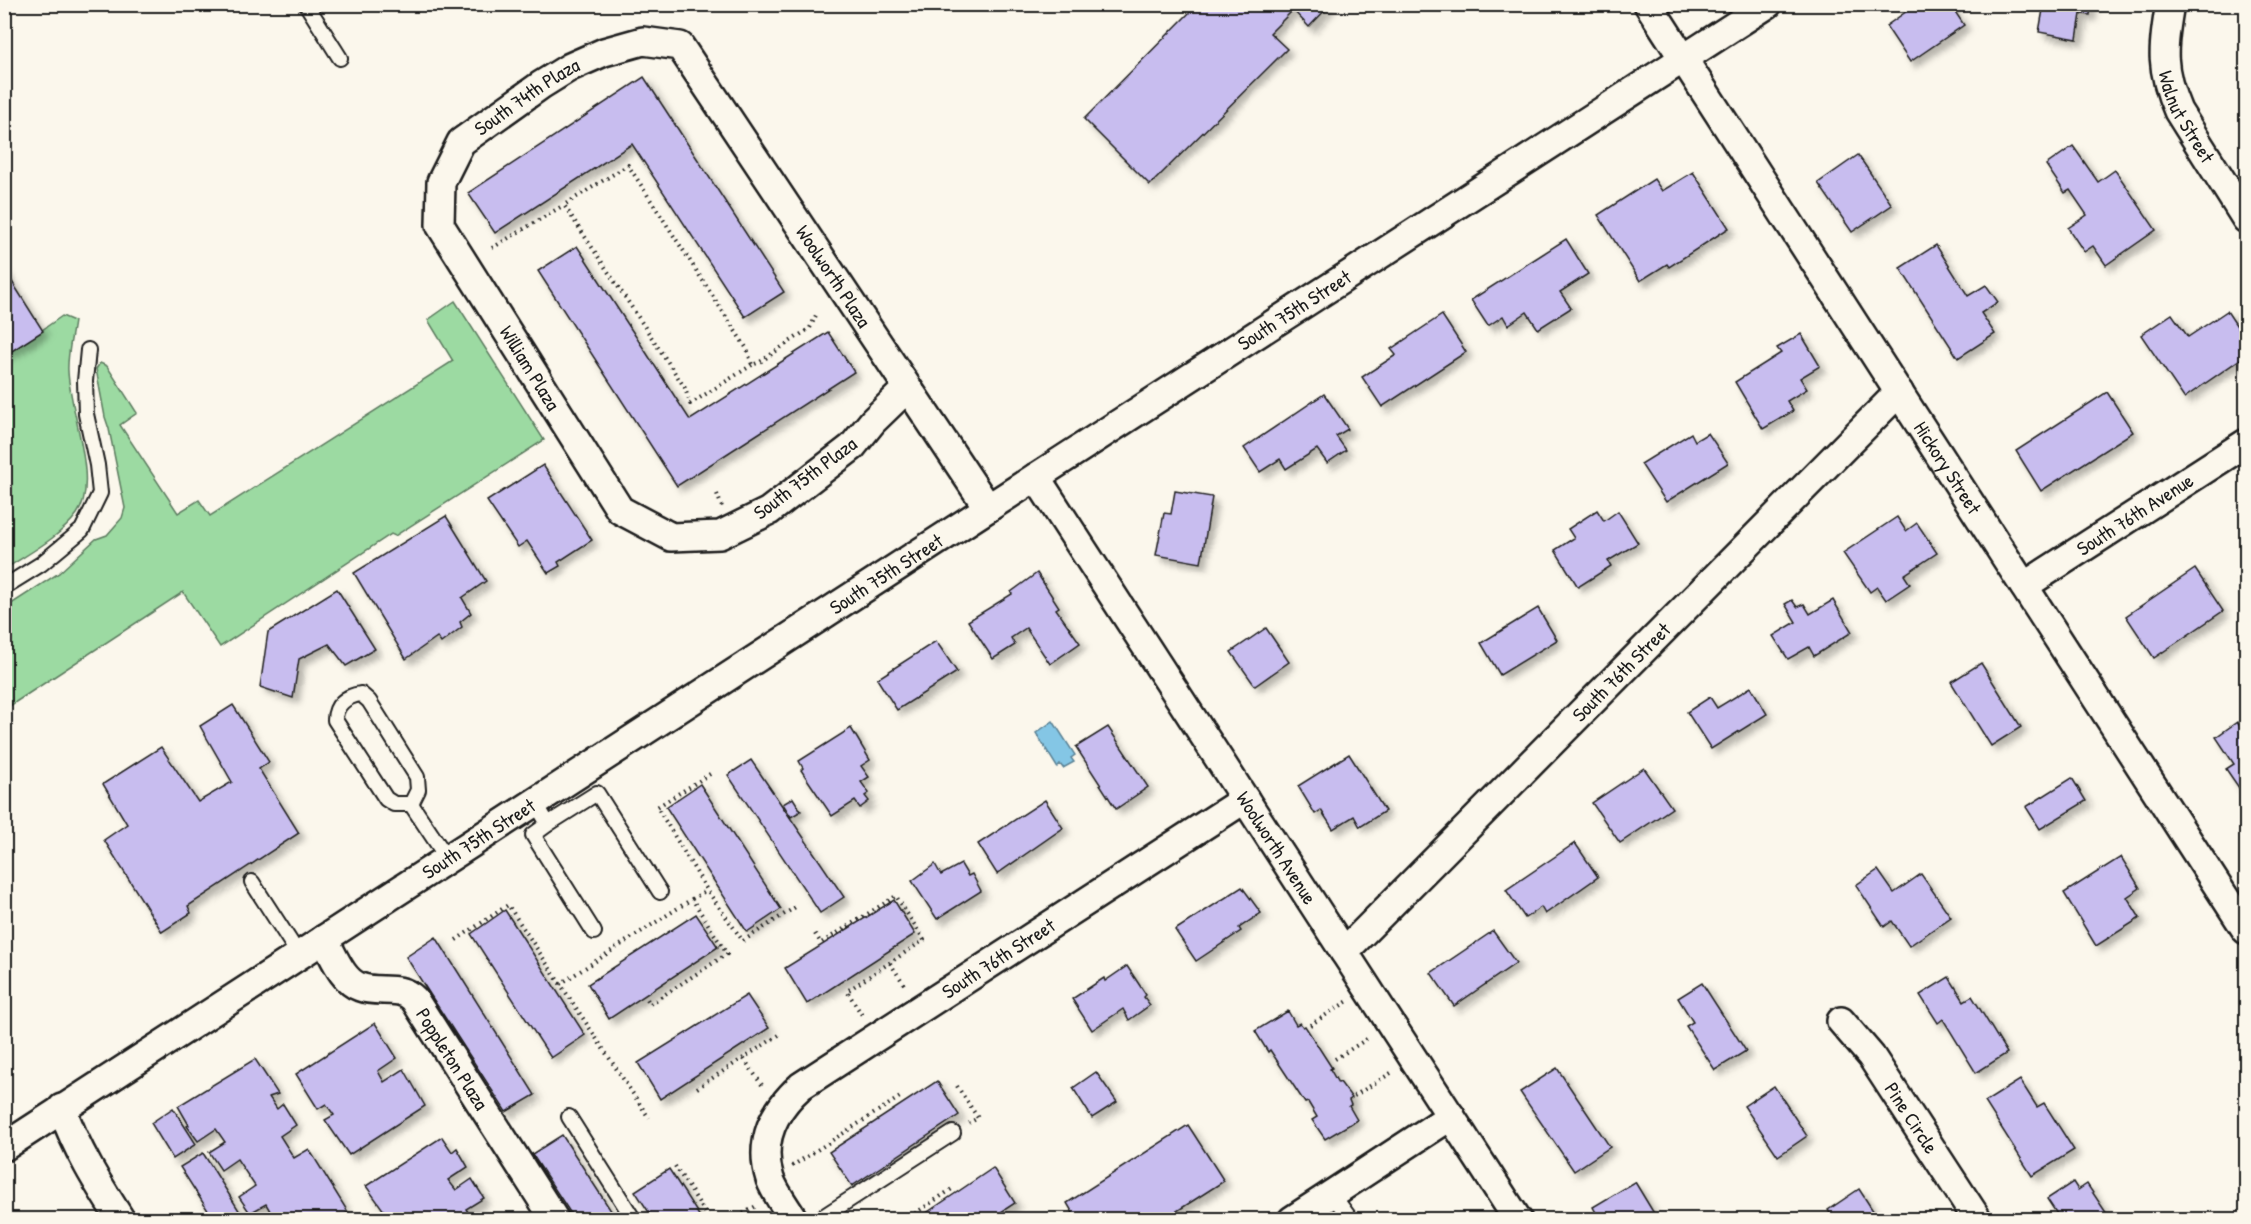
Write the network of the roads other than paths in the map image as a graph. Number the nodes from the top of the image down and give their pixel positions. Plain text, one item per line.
1 (306, 4) edge
2 (1648, 4) edge
3 (1768, 4) edge
4 (2169, 4) edge
5 (680, 46) joint
6 (340, 58) dead end
7 (1683, 58) junction
8 (2247, 219) edge
9 (440, 225) joint
10 (88, 350) dead end
11 (908, 388) junction
12 (1899, 392) junction
13 (2247, 443) edge
14 (1036, 477) junction
15 (988, 508) junction
16 (620, 510) joint
17 (2024, 586) junction
18 (4, 587) edge
19 (1245, 799) junction
20 (411, 804) junction
21 (541, 813) junction
22 (447, 858) junction
23 (252, 882) dead end
24 (660, 891) dead end
25 (2247, 930) edge
26 (594, 932) dead end
27 (324, 939) junction
28 (1344, 952) junction
29 (299, 955) junction
30 (1841, 1021) dead end
31 (62, 1108) junction
32 (1451, 1116) junction
33 (569, 1117) dead end
34 (953, 1133) dead end
35 (4, 1147) edge
36 (1332, 1194) junction
37 (121, 1220) edge
38 (555, 1220) edge
39 (634, 1220) edge
40 (794, 1220) edge
41 (818, 1220) edge
42 (1292, 1220) edge
43 (1351, 1220) edge
44 (1518, 1220) edge
45 (1978, 1220) edge

1 - 6 lane
2 - 7 street, Hickory Street
3 - 7 street, South 75th Street
4 - 8 street, Walnut Street
5 - 9 street, South 74th Plaza
5 - 11 street, Woolworth Plaza
7 - 12 street, Hickory Street
7 - 14 street, South 75th Street
9 - 16 street, William Plaza
10 - 18 lane
11 - 15 street, Woolworth Plaza
11 - 16 street, South 75th Plaza
12 - 17 street, Hickory Street
12 - 28 street, South 76th Street
13 - 17 street, South 76th Avenue
14 - 15 street, South 75th Street
14 - 19 street, Woolworth Avenue
15 - 21 street, South 75th Street
17 - 25 street, Hickory Street
19 - 28 street, Woolworth Avenue
19 - 40 street, South 76th Street
20 - 20 lane
20 - 22 lane
21 - 22 street, South 75th Street
21 - 24 lane
21 - 26 lane
22 - 27 street, South 75th Street
23 - 29 lane
27 - 29 street, South 75th Street
27 - 38 street, Poppleton Plaza
28 - 32 street, Woolworth Avenue
29 - 31 street, South 75th Street
30 - 45 street, Pine Circle
31 - 35 street, South 75th Street
31 - 37 street
32 - 36 street
32 - 44 street, Woolworth Avenue
33 - 39 lane
34 - 41 lane
36 - 42 street
36 - 43 lane

